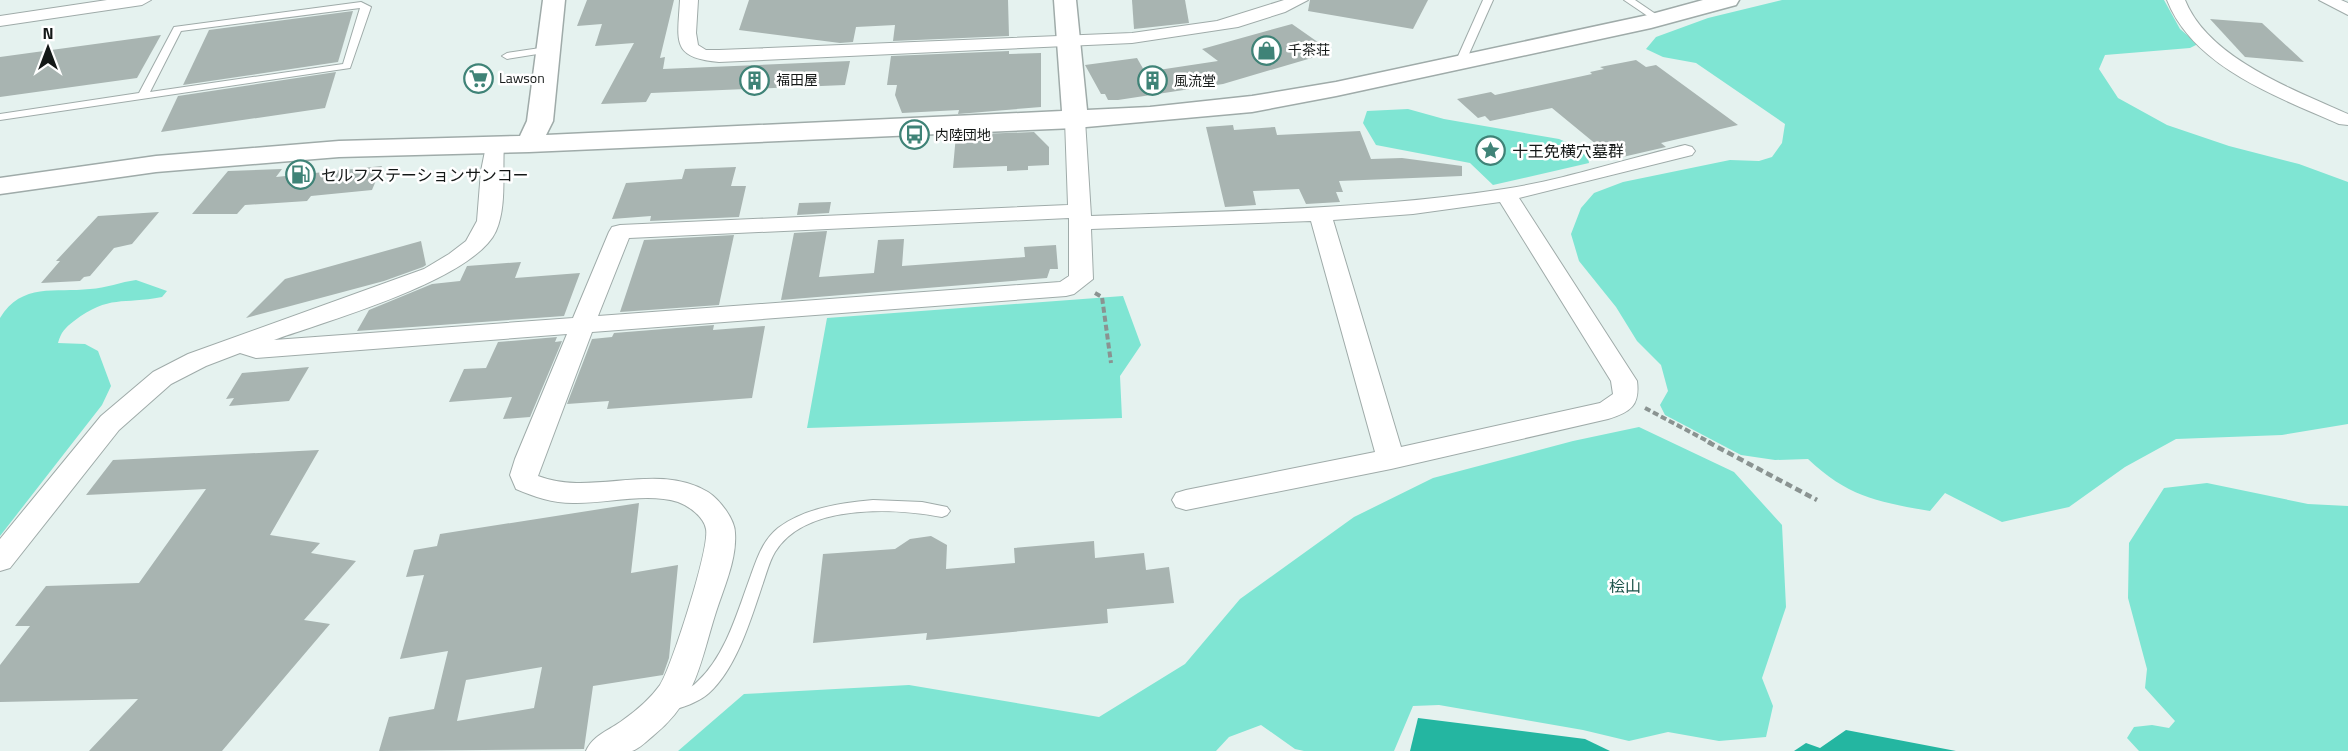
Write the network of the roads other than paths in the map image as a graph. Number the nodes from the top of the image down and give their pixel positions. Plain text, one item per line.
1 (142, 0) edge
2 (554, 0) edge
3 (689, 0) edge
4 (1065, 0) edge
5 (1299, 0) edge
6 (1488, 0) edge
7 (1629, 0) edge
8 (1728, 0) edge
9 (2176, 0) edge
10 (2328, 0) edge
11 (2348, 10) edge
12 (1658, 19) junction
13 (0, 21) edge
14 (1069, 40) junction
15 (547, 50) junction
16 (507, 56) dead end
17 (1460, 63) junction
18 (143, 96) junction
19 (0, 117) edge
20 (1075, 120) junction
21 (2346, 120) dead end
22 (529, 144) junction
23 (494, 145) junction
24 (1685, 151) dead end
25 (0, 186) edge
26 (1506, 195) junction
27 (1320, 214) junction
28 (1080, 217) junction
29 (581, 327) junction
30 (243, 345) junction
31 (1390, 459) junction
32 (1186, 501) dead end
33 (942, 511) dead end
34 (0, 560) edge
35 (663, 706) junction
36 (603, 751) edge

1 - 13 street
2 - 15 street
3 - 14 street
4 - 14 street
5 - 14 street
6 - 17 lane
7 - 12 lane
8 - 12 street
9 - 21 street
10 - 11 street
12 - 17 street
14 - 20 street
15 - 16 lane
15 - 22 street
17 - 20 street
18 - 18 lane
18 - 19 lane
20 - 22 street
20 - 28 street
22 - 23 street
23 - 25 street
23 - 30 street
24 - 26 street
26 - 27 street
26 - 31 street
27 - 28 street
27 - 31 street
28 - 29 street
28 - 29 street
29 - 30 street
29 - 35 street
30 - 34 street
31 - 32 street
33 - 35 lane
35 - 36 street

